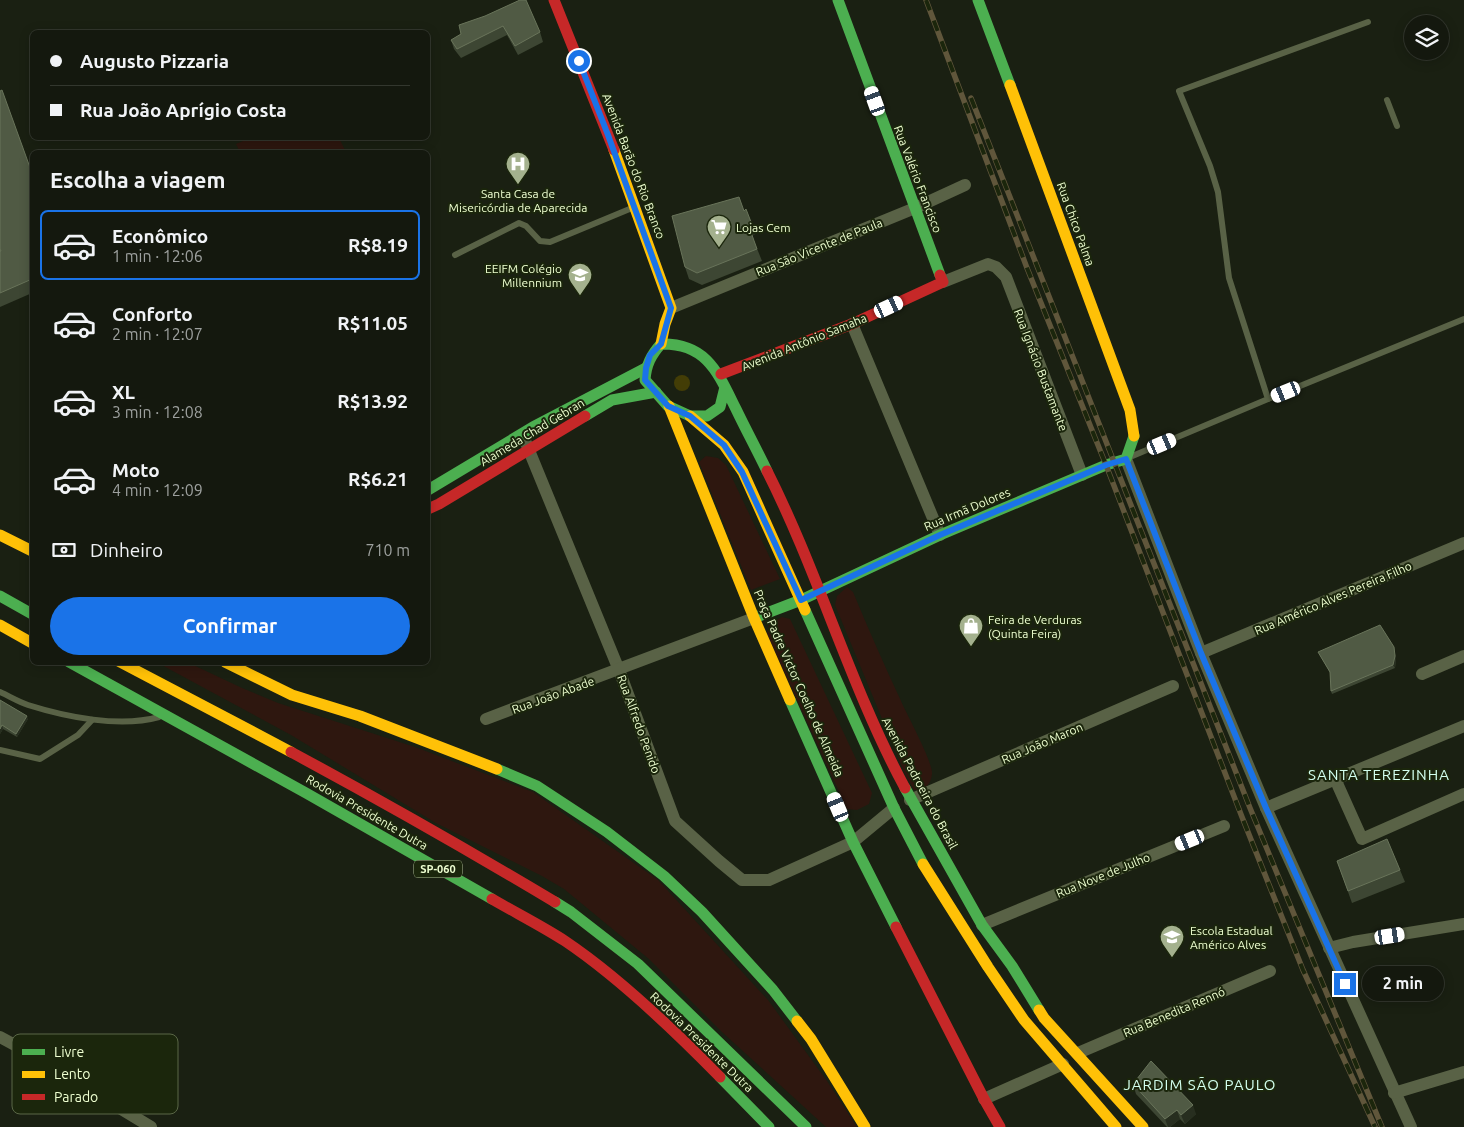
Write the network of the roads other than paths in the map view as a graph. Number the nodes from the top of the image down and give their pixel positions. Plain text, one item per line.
1 (554, 0) edge
2 (838, 0) edge
3 (978, 0) edge
4 (1368, 22) dead end
5 (1387, 100) dead end
6 (1397, 126) dead end
7 (965, 185) dead end
8 (635, 207) junction
9 (915, 208) junction
10 (455, 255) dead end
11 (996, 267) joint
12 (943, 282) junction
13 (671, 308) junction
14 (1464, 319) edge
15 (852, 324) junction
16 (661, 344) junction
17 (646, 368) junction
18 (721, 374) junction
19 (725, 387) junction
20 (656, 392) junction
21 (1268, 399) junction
22 (669, 406) junction
23 (690, 416) junction
24 (522, 434) junction
25 (529, 450) junction
26 (1126, 459) junction
27 (458, 473) junction
28 (1082, 476) junction
29 (467, 487) junction
30 (430, 489) edge
31 (430, 508) edge
32 (0, 535) edge
33 (940, 535) junction
34 (1464, 543) edge
35 (30, 550) edge
36 (821, 591) junction
37 (0, 596) edge
38 (801, 600) junction
39 (30, 613) edge
40 (754, 618) junction
41 (0, 624) edge
42 (30, 641) edge
43 (1201, 653) junction
44 (1464, 656) edge
45 (74, 665) edge
46 (126, 665) edge
47 (231, 665) edge
48 (619, 670) junction
49 (1422, 674) dead end
50 (1174, 686) dead end
51 (0, 692) edge
52 (165, 716) junction
53 (486, 719) dead end
54 (92, 720) junction
55 (1464, 726) edge
56 (0, 750) edge
57 (1336, 780) junction
58 (1464, 794) edge
59 (910, 800) junction
60 (894, 808) junction
61 (1266, 808) junction
62 (1224, 826) dead end
63 (853, 842) junction
64 (1464, 924) edge
65 (982, 925) junction
66 (1329, 948) junction
67 (1270, 971) dead end
68 (0, 1037) edge
69 (12, 1044) edge
70 (1078, 1053) junction
71 (1063, 1064) junction
72 (1464, 1072) edge
73 (1394, 1093) junction
74 (984, 1099) junction
75 (130, 1114) edge
76 (151, 1127) edge
77 (769, 1127) edge
78 (806, 1127) edge
79 (865, 1127) edge
80 (1000, 1127) edge
81 (1116, 1127) edge
82 (1143, 1127) edge
83 (1410, 1127) edge

1 - 8 main road, Avenida Barão do Rio Branco
2 - 9 main road, Rua Valério Francisco
3 - 26 main road, Rua Chico Palma
4 - 21 lane
5 - 6 lane
7 - 9 street, Rua São Vicente de Paula
8 - 10 lane
8 - 13 main road, Avenida Barão do Rio Branco
9 - 12 main road, Rua Valério Francisco
9 - 13 street, Rua São Vicente de Paula
11 - 12 street, Avenida Antônio Samaha
11 - 28 street, Rua Ignácio Bustamante
12 - 15 main road, Avenida Antônio Samaha
13 - 16 main road
14 - 21 lane
15 - 18 main road, Avenida Antônio Samaha
15 - 33 street
16 - 17 main road
16 - 18 main road
17 - 20 main road
17 - 24 main road, Alameda Chad Gebran
18 - 19 main road
19 - 23 main road
19 - 36 main road, Avenida Padroeira do Brasil
20 - 22 main road
20 - 25 main road, Alameda Chad Gebran
21 - 26 lane
22 - 23 main road
22 - 40 main road, Praça Padre Victor Coelho de Almeida
23 - 38 main road
24 - 25 street, Rua Alfredo Penido
24 - 27 main road, Alameda Chad Gebran
25 - 29 main road, Alameda Chad Gebran
25 - 48 street, Rua Alfredo Penido
26 - 28 main road, Rua Irmã Dolores
26 - 43 street
27 - 29 main road
27 - 30 main road, Alameda Chad Gebran
28 - 33 main road, Rua Irmã Dolores
29 - 31 main road, Alameda Chad Gebran
32 - 35 main road
33 - 36 main road, Rua Irmã Dolores
34 - 43 street, Rua Américo Alves Pereira Filho
36 - 38 main road, Rua Irmã Dolores
36 - 59 main road, Avenida Padroeira do Brasil
37 - 39 main road
38 - 40 main road, Rua Irmã Dolores
38 - 60 main road
40 - 48 street, Rua João Abade
40 - 63 main road, Praça Padre Victor Coelho de Almeida
41 - 42 main road
43 - 61 street
44 - 49 street
45 - 52 main road, Rodovia Presidente Dutra / SP-060
46 - 78 main road, Rodovia Presidente Dutra / SP-060
47 - 79 main road
48 - 53 street, Rua João Abade
48 - 63 street, Rua Alfredo Penido
50 - 59 street, Rua João Maron
51 - 54 lane
52 - 54 lane
52 - 77 main road, Rodovia Presidente Dutra / SP-060
54 - 56 lane
55 - 57 street
57 - 58 street
57 - 61 street
59 - 65 main road, Avenida Padroeira do Brasil
60 - 63 street
60 - 71 main road
61 - 66 street
62 - 65 street, Rua Nove de Julho
63 - 74 main road, Praça Padre Victor Coelho de Almeida
64 - 66 street
65 - 70 main road, Avenida Padroeira do Brasil
66 - 73 street
67 - 70 street, Rua Benedita Rennó
68 - 69 street
70 - 82 main road, Avenida Padroeira do Brasil
71 - 74 street
71 - 81 main road
72 - 73 street
73 - 83 street
74 - 80 main road, Praça Padre Victor Coelho de Almeida
75 - 76 street

